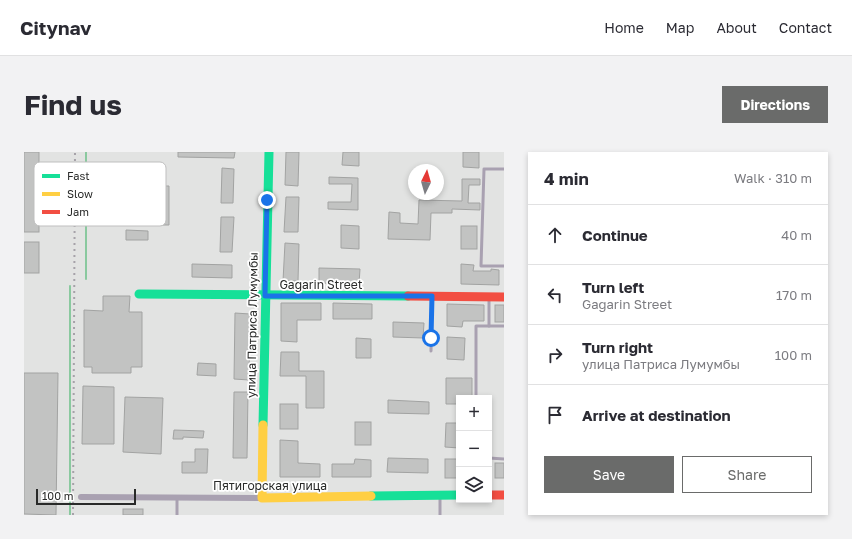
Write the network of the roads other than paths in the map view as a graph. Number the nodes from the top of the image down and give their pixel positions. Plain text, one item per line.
1 (269, 152) edge
2 (504, 169) edge
3 (504, 266) edge
4 (139, 294) dead end
5 (265, 296) junction
6 (432, 296) junction
7 (489, 297) junction
8 (504, 297) edge
9 (489, 326) junction
10 (504, 326) edge
11 (431, 351) dead end
12 (476, 395) edge
13 (492, 458) edge
14 (504, 459) edge
15 (440, 495) junction
16 (456, 495) edge
17 (492, 495) edge
18 (504, 495) edge
19 (81, 497) dead end
20 (177, 497) junction
21 (262, 498) junction
22 (177, 515) edge
23 (440, 515) edge

1 - 5 street, улица Патриса Лумумбы
2 - 3 lane
4 - 5 street, Gagarin Street
5 - 6 street, Gagarin Street
5 - 21 street, улица Патриса Лумумбы
6 - 7 street, Gagarin Street
6 - 11 lane
7 - 8 street, Gagarin Street
7 - 9 lane
9 - 10 lane
9 - 12 lane
13 - 14 lane
15 - 16 street, Пятигорская улица
15 - 21 street, Пятигорская улица
15 - 23 lane
17 - 18 street
19 - 20 street, Пятигорская улица
20 - 21 street, Пятигорская улица
20 - 22 lane

